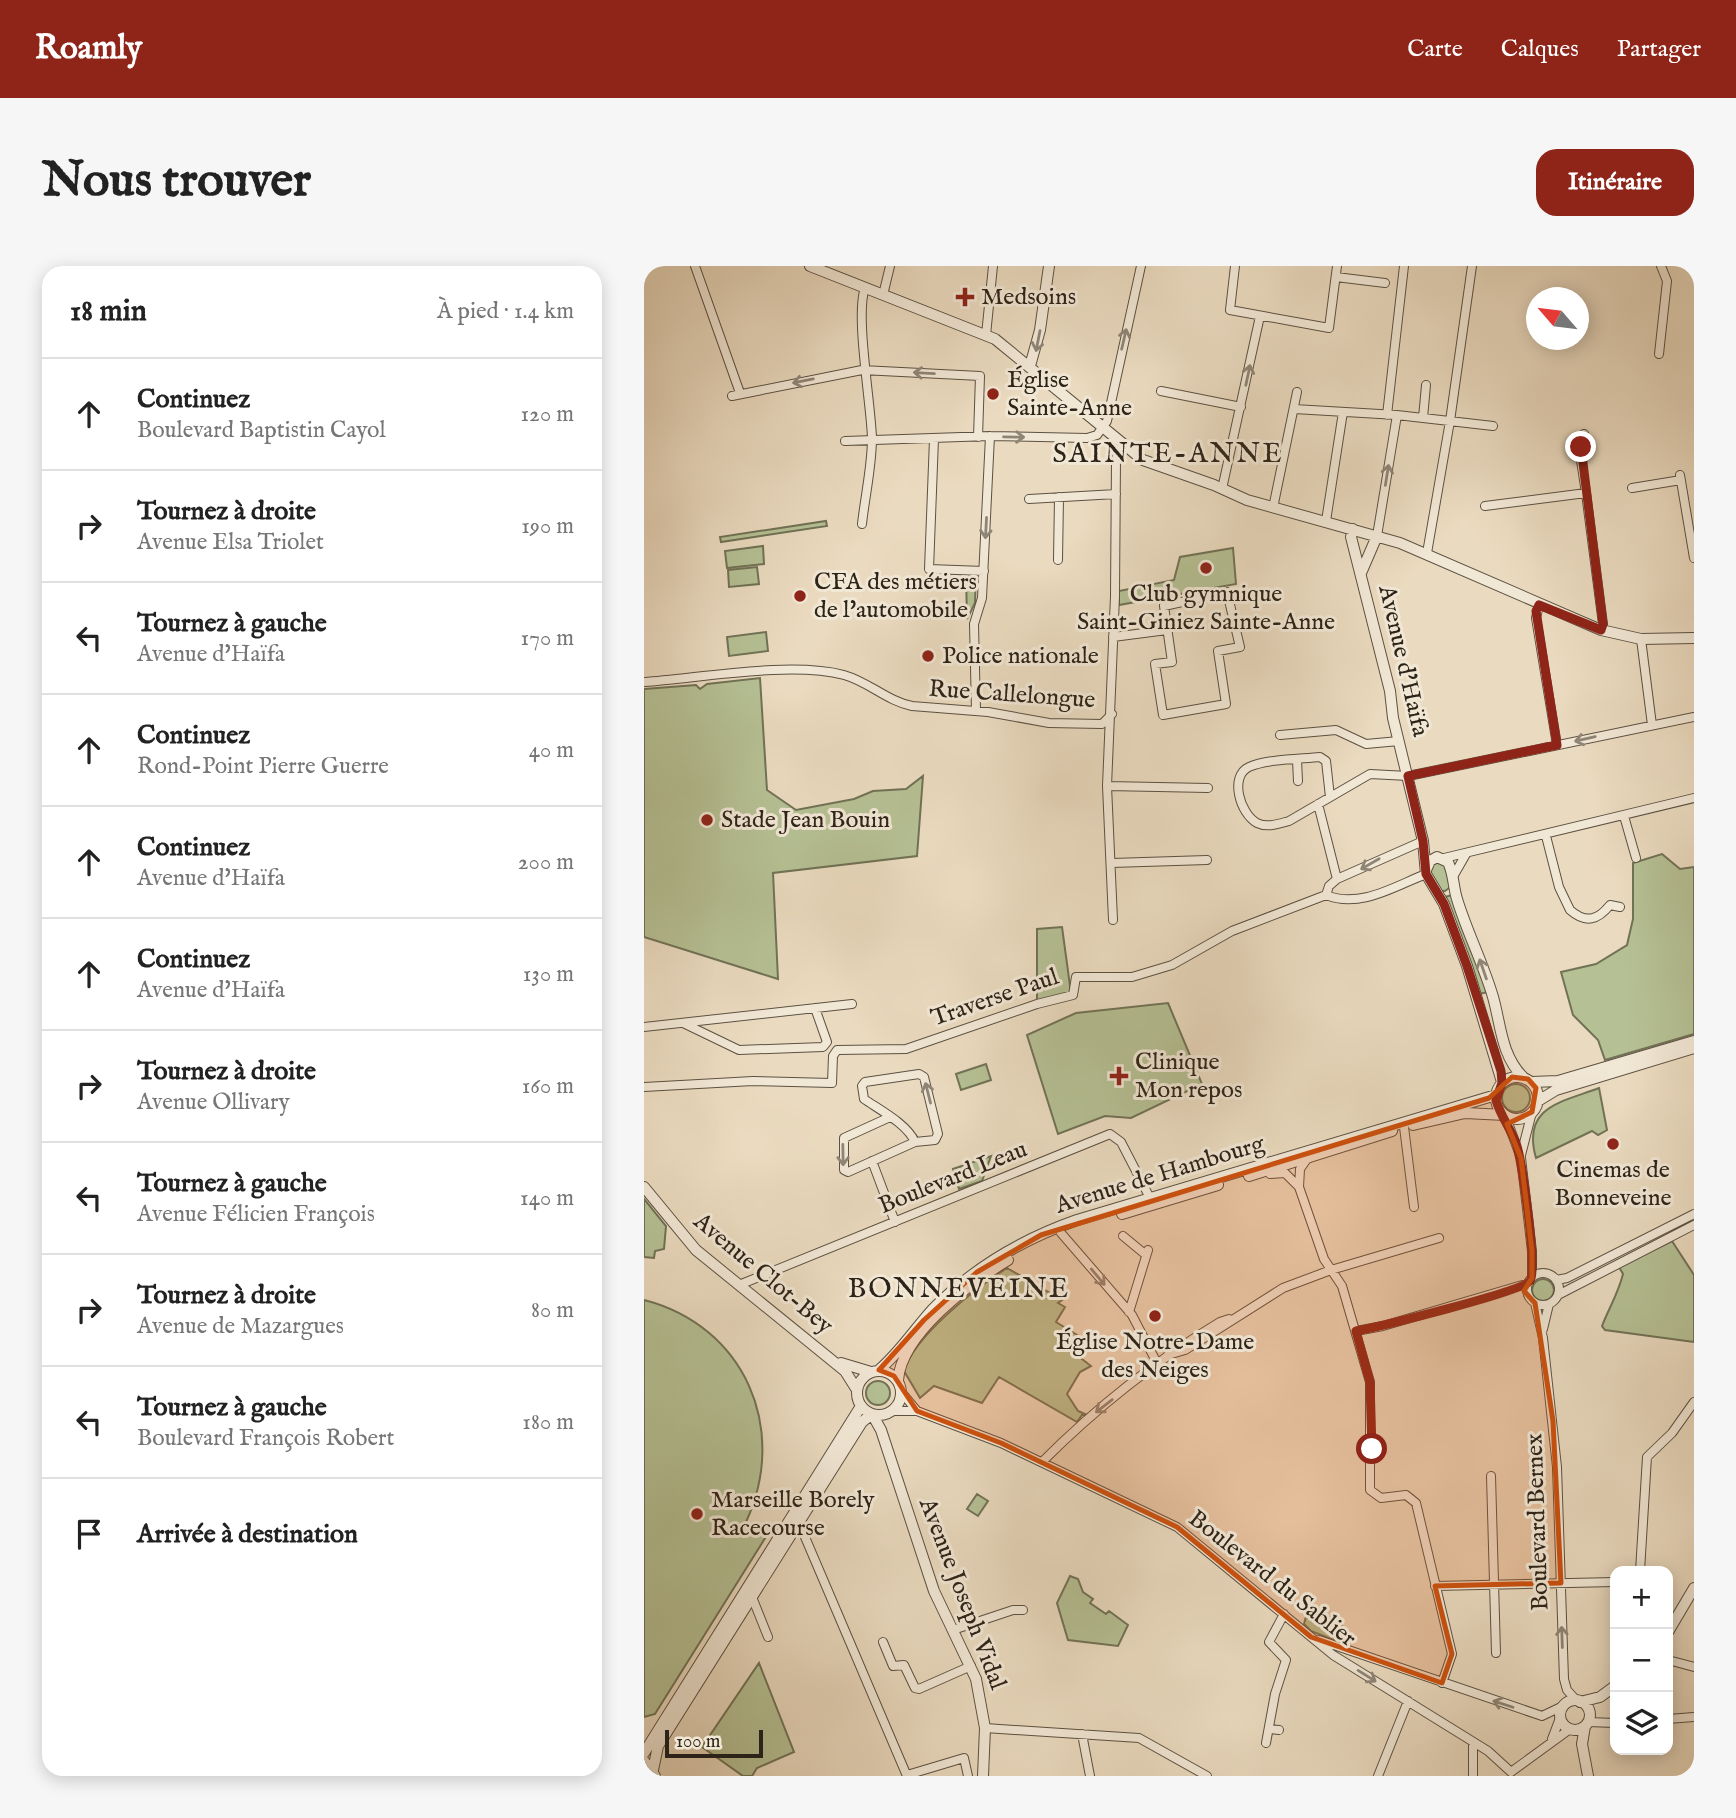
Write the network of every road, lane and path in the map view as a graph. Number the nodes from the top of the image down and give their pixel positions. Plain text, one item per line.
1 (695, 266) edge
2 (810, 266) edge
3 (890, 266) edge
4 (993, 266) edge
5 (1049, 266) edge
6 (1141, 266) edge
7 (1235, 266) edge
8 (1338, 266) edge
9 (1404, 266) edge
10 (1472, 266) edge
11 (1661, 266) edge
12 (1336, 277) junction
13 (1385, 283) dead end
14 (865, 288) junction
15 (883, 295) junction
16 (1260, 316) junction
17 (986, 335) junction
18 (1659, 354) dead end
19 (1030, 366) junction
20 (867, 370) junction
21 (1426, 385) dead end
22 (1160, 391) dead end
23 (1297, 393) dead end
24 (1241, 407) junction
25 (1294, 409) junction
26 (1343, 412) junction
27 (1392, 415) junction
28 (1423, 418) junction
29 (1450, 421) junction
30 (1493, 426) dead end
31 (1103, 429) junction
32 (1584, 433) dead end
33 (978, 436) junction
34 (990, 436) junction
35 (934, 439) junction
36 (872, 440) junction
37 (845, 441) dead end
38 (1122, 445) junction
39 (1632, 488) dead end
40 (1222, 489) junction
41 (1586, 493) junction
42 (1116, 494) junction
43 (1059, 497) junction
44 (1029, 499) dead end
45 (1485, 506) dead end
46 (1273, 508) junction
47 (1326, 521) junction
48 (862, 524) dead end
49 (1353, 529) junction
50 (1377, 536) junction
51 (1353, 544) junction
52 (1372, 547) junction
53 (1427, 553) junction
54 (1694, 558) edge
55 (1058, 560) dead end
56 (984, 571) junction
57 (1361, 573) junction
58 (1539, 605) junction
59 (1167, 630) junction
60 (1601, 630) junction
61 (1113, 638) junction
62 (1694, 638) edge
63 (1641, 639) junction
64 (644, 682) edge
65 (976, 711) junction
66 (1112, 714) junction
67 (1694, 717) edge
68 (1652, 726) junction
69 (1280, 735) dead end
70 (1399, 741) junction
71 (1557, 745) junction
72 (1297, 760) junction
73 (1408, 776) junction
74 (1298, 781) dead end
75 (1108, 786) junction
76 (1208, 788) dead end
77 (1330, 797) junction
78 (1694, 798) edge
79 (1318, 804) junction
80 (1624, 816) junction
81 (1546, 836) junction
82 (1423, 841) junction
83 (1466, 855) junction
84 (1442, 858) junction
85 (1636, 858) dead end
86 (1208, 860) dead end
87 (1111, 863) junction
88 (1426, 872) junction
89 (1454, 875) junction
90 (1337, 879) junction
91 (1455, 888) junction
92 (1438, 894) junction
93 (1326, 895) junction
94 (1620, 907) dead end
95 (1112, 920) dead end
96 (1494, 1002) junction
97 (852, 1004) dead end
98 (1480, 1006) junction
99 (814, 1008) junction
100 (683, 1023) junction
101 (644, 1027) edge
102 (1694, 1041) edge
103 (1694, 1048) edge
104 (1528, 1080) junction
105 (1502, 1083) junction
106 (644, 1087) edge
107 (1496, 1095) junction
108 (1538, 1101) junction
109 (1532, 1112) junction
110 (1505, 1115) junction
111 (890, 1117) junction
112 (1404, 1127) junction
113 (915, 1143) junction
114 (1307, 1158) junction
115 (1521, 1158) junction
116 (872, 1160) junction
117 (1243, 1178) junction
118 (644, 1187) edge
119 (1299, 1187) junction
120 (1150, 1198) junction
121 (1414, 1207) dead end
122 (1694, 1214) edge
123 (895, 1222) junction
124 (1694, 1225) edge
125 (1061, 1233) junction
126 (1123, 1236) dead end
127 (1439, 1238) dead end
128 (1532, 1251) junction
129 (1331, 1270) junction
130 (1546, 1273) junction
131 (1530, 1280) junction
132 (1556, 1280) junction
133 (739, 1285) junction
134 (1506, 1290) junction
135 (1558, 1295) junction
136 (1532, 1300) junction
137 (1549, 1304) junction
138 (1129, 1312) junction
139 (1356, 1331) junction
140 (1543, 1338) junction
141 (831, 1359) junction
142 (1157, 1363) junction
143 (875, 1371) junction
144 (898, 1380) junction
145 (857, 1390) junction
146 (902, 1393) junction
147 (1694, 1402) edge
148 (861, 1406) junction
149 (917, 1411) junction
150 (888, 1413) junction
151 (872, 1414) junction
152 (881, 1430) junction
153 (1042, 1462) junction
154 (1491, 1476) dead end
155 (799, 1523) junction
156 (1640, 1566) edge
157 (1610, 1582) edge
158 (1561, 1583) junction
159 (1495, 1585) junction
160 (1435, 1586) junction
161 (1694, 1588) edge
162 (752, 1597) junction
163 (1023, 1609) dead end
164 (1284, 1614) junction
165 (1670, 1629) edge
166 (768, 1630) dead end
167 (953, 1630) junction
168 (1311, 1637) junction
169 (883, 1642) dead end
170 (1496, 1653) dead end
171 (1673, 1661) edge
172 (971, 1666) junction
173 (1694, 1667) edge
174 (1442, 1683) junction
175 (1610, 1690) edge
176 (1600, 1697) junction
177 (1408, 1701) junction
178 (1579, 1701) junction
179 (1563, 1706) junction
180 (1694, 1717) edge
181 (1560, 1718) junction
182 (1673, 1719) edge
183 (1588, 1721) junction
184 (1610, 1723) edge
185 (985, 1728) junction
186 (1269, 1729) junction
187 (1571, 1729) junction
188 (1279, 1730) dead end
189 (1083, 1734) junction
190 (1550, 1741) junction
191 (1473, 1742) junction
192 (1266, 1743) dead end
193 (1582, 1744) junction
194 (644, 1753) edge
195 (644, 1761) edge
196 (654, 1773) edge
197 (1511, 1774) edge
198 (982, 1775) edge
199 (907, 1776) edge
200 (968, 1776) edge
201 (1090, 1776) edge
202 (1207, 1776) edge
203 (1378, 1776) edge
204 (1473, 1776) edge
205 (1588, 1776) edge

20 -> 1 street
2 - 14 street
3 - 15 street
4 - 17 street
5 -> 19 street
31 -> 6 street
7 - 16 street
8 - 12 street
9 - 27 street
10 - 29 street
11 - 18 street
12 - 13 street
12 - 16 street
14 - 15 street
14 - 20 street
15 - 17 street
24 -> 16 street
17 - 19 street
19 - 31 street
33 -> 20 street
20 - 36 street
21 - 28 street
22 - 24 street
23 - 25 street
24 - 40 street
25 - 26 street
25 - 46 street
26 - 27 street
26 - 47 street
27 - 28 street
50 -> 27 street
28 - 29 street
29 - 30 street
29 - 53 street
34 -> 31 street
31 - 38 street
32 - 41 street
33 - 34 street
33 - 35 street
34 -> 56 street
35 - 36 street
35 - 56 street
36 - 37 street
36 - 48 street
38 - 40 street
38 - 42 street, Rue Callelongue
39 - 54 street
40 - 46 street
41 - 45 street
41 - 60 street
42 - 43 street
42 - 61 street, Rue Callelongue
43 - 44 street
43 - 55 street
46 - 47 street
47 - 49 street
49 - 50 street
49 - 51 street, Avenue d'Haïfa
50 - 52 street, Avenue d'Haïfa
50 - 53 street
51 - 52 street
51 - 57 street, Avenue d'Haïfa
52 - 57 street, Avenue d'Haïfa
53 - 58 street
56 - 65 street
57 - 70 street, Avenue d'Haïfa
58 - 60 street
58 - 71 street
59 - 59 street
59 - 61 street
60 - 63 street
61 - 66 street, Rue Callelongue
62 - 63 street
63 - 68 street
64 - 65 street, Rue Callelongue
65 - 66 street, Rue Callelongue
66 - 75 street
67 - 68 street
68 -> 71 street
69 - 70 street
70 - 73 street, Avenue d'Haïfa
71 - 73 street
72 - 74 street
72 - 77 street
72 - 79 street
73 - 77 street
73 - 82 street, Avenue d'Haïfa
75 - 76 street
75 - 87 street
77 - 79 street
78 - 80 street
79 - 90 street
80 - 81 street
80 - 85 street
81 - 83 street
81 - 94 street
82 - 84 street
82 - 88 street, Avenue d'Haïfa
82 -> 90 street
83 - 84 street
83 - 89 street
84 - 88 street
84 - 89 street
86 - 87 street
87 - 95 street
88 - 92 street
88 - 93 street
89 - 91 street
90 - 93 street
91 - 92 street
96 -> 91 street
92 - 98 street
93 - 106 street, Traverse Paul
96 - 98 street
96 - 104 street
97 - 99 street
98 - 105 street
99 - 100 street
99 - 100 street
100 - 101 street
102 - 104 street
103 - 108 street
104 - 105 street
104 - 108 street
105 - 107 street
107 - 110 street
107 - 120 street, Avenue de Hambourg
108 - 109 street
109 - 110 street
109 - 115 street
110 - 112 street, Avenue de Hambourg
110 - 115 street
111 - 113 street
113 -> 111 street
111 -> 116 street
112 - 114 street, Avenue de Hambourg
112 - 121 street
113 - 116 street
114 - 117 street, Avenue de Hambourg
114 - 119 street
115 - 128 street
116 - 123 street
117 - 119 street
117 - 125 street, Avenue de Hambourg
118 - 133 street, Avenue Clot-Bey
119 - 129 street
120 - 123 street, Boulevard Leau
120 - 143 street, Avenue de Hambourg
122 - 132 street
123 - 133 street, Boulevard Leau
124 - 135 street
125 -> 138 street
125 - 144 street, Avenue de Hambourg
126 - 138 street
127 - 129 street
128 - 130 street
128 - 131 street
129 - 139 street
129 - 142 street
130 - 131 street
130 - 132 street
131 - 134 street
131 - 136 street
132 - 135 street
133 - 141 street, Avenue Clot-Bey
134 - 136 street
134 - 139 street
135 - 137 street
136 - 137 street
136 - 140 street, Boulevard Bernex
137 - 140 street, Boulevard Bernex
138 - 142 street
139 - 160 street
140 - 158 street, Boulevard Bernex
141 - 143 street, Avenue Clot-Bey
141 - 145 street, Avenue Clot-Bey
142 -> 153 street
143 - 144 street
143 - 145 street
144 - 146 street
145 - 148 street
146 - 149 street, Boulevard du Sablier
146 - 150 street
147 - 156 street
148 - 151 street
148 - 194 street
149 - 150 street, Boulevard du Sablier
149 - 153 street, Boulevard du Sablier
150 - 151 street
150 - 152 street
151 - 152 street, Avenue Joseph Vidal
151 - 155 street
152 - 167 street, Avenue Joseph Vidal
153 - 164 street, Boulevard du Sablier
154 - 159 street
155 - 162 street
155 - 199 street
157 - 158 street
158 - 159 street
178 -> 158 street, Boulevard Bernex
159 - 160 street
159 - 170 street
160 - 174 street
161 - 165 street
162 - 166 street
162 - 196 street
163 - 167 street
164 - 168 street, Boulevard du Sablier
164 - 186 street
167 - 172 street, Avenue Joseph Vidal
168 - 174 street
168 -> 177 street, Boulevard du Sablier
169 - 172 street
171 - 173 street
172 - 185 street, Avenue Joseph Vidal
179 -> 174 street
175 - 176 street
176 - 178 street
176 - 183 street
177 - 191 street, Boulevard du Sablier
177 - 203 street
178 - 179 street
178 - 183 street
179 - 181 street
180 - 182 street
181 - 187 street
181 - 190 street
183 - 184 street
183 - 187 street
183 - 193 street
185 - 189 street
185 - 198 street, Avenue Joseph Vidal
186 - 188 street
186 - 192 street
187 - 190 street
187 - 193 street
189 - 201 street
189 - 202 street
190 - 197 street
191 - 197 street, Boulevard du Sablier
191 - 204 street
193 - 205 street
195 - 196 street
199 - 200 street

